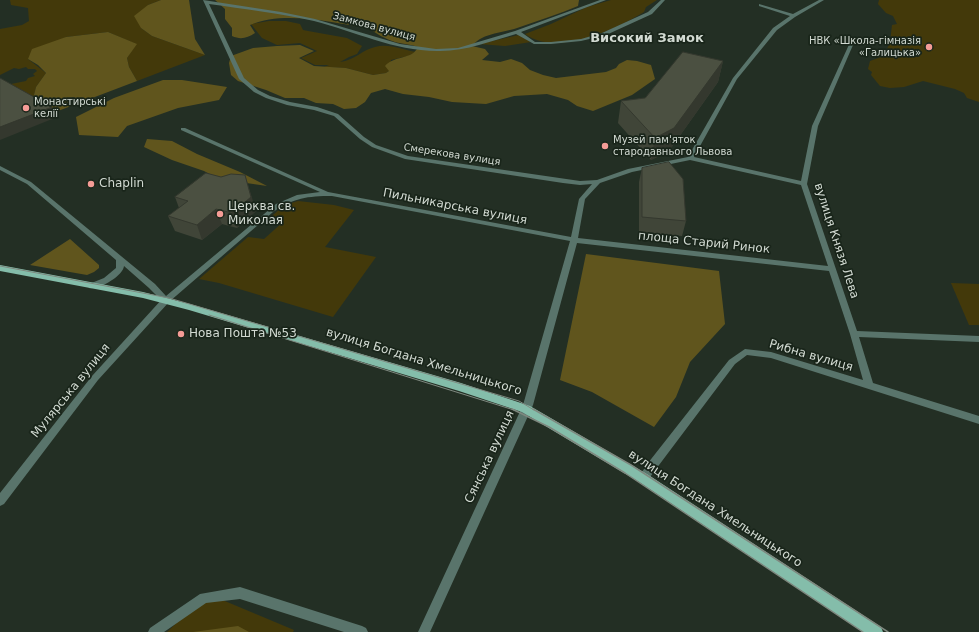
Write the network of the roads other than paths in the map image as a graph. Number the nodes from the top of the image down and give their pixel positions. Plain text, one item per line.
1 (604, 0) edge
2 (663, 0) edge
3 (822, 0) edge
4 (205, 1) edge
5 (761, 6) dead end
6 (793, 16) junction
7 (517, 32) junction
8 (854, 38) dead end
9 (183, 129) dead end
10 (690, 158) junction
11 (0, 168) edge
12 (598, 182) junction
13 (804, 184) junction
14 (332, 194) junction
15 (574, 240) junction
16 (120, 259) junction
17 (0, 268) edge
18 (832, 269) junction
19 (92, 286) junction
20 (166, 300) junction
21 (854, 334) junction
22 (979, 339) edge
23 (869, 386) junction
24 (526, 409) junction
25 (979, 420) edge
26 (643, 478) junction
27 (0, 501) edge
28 (154, 632) edge
29 (362, 632) edge
30 (424, 632) edge
31 (876, 632) edge

1 - 7 street, Замкова вулиця
2 - 7 street
3 - 6 street
4 - 7 street, Замкова вулиця
4 - 12 street, Смерекова вулиця
5 - 6 street
6 - 10 street
8 - 13 street, вулиця Князя Лева
9 - 14 street, Пильникарська вулиця
10 - 12 street
10 - 13 street
11 - 16 street, вулиця Богдана Хмельницького
12 - 15 street, Сянська вулиця
13 - 18 street, вулиця Князя Лева
14 - 15 street, Пильникарська вулиця
14 - 20 street, Пильникарська вулиця
15 - 18 street, площа Старий Ринок
15 - 24 street, Сянська вулиця
16 - 19 street
16 - 20 street, вулиця Богдана Хмельницького
17 - 19 main road
18 - 21 street, вулиця Князя Лева
19 - 20 main road
20 - 24 main road, вулиця Богдана Хмельницького
20 - 27 street, Мулярська вулиця
21 - 22 street
21 - 23 street, вулиця Князя Лева
23 - 25 street, Рибна вулиця
23 - 26 street, Рибна вулиця
24 - 26 main road, вулиця Богдана Хмельницького
24 - 30 street, Сянська вулиця
26 - 31 main road, вулиця Богдана Хмельницького
28 - 29 street

